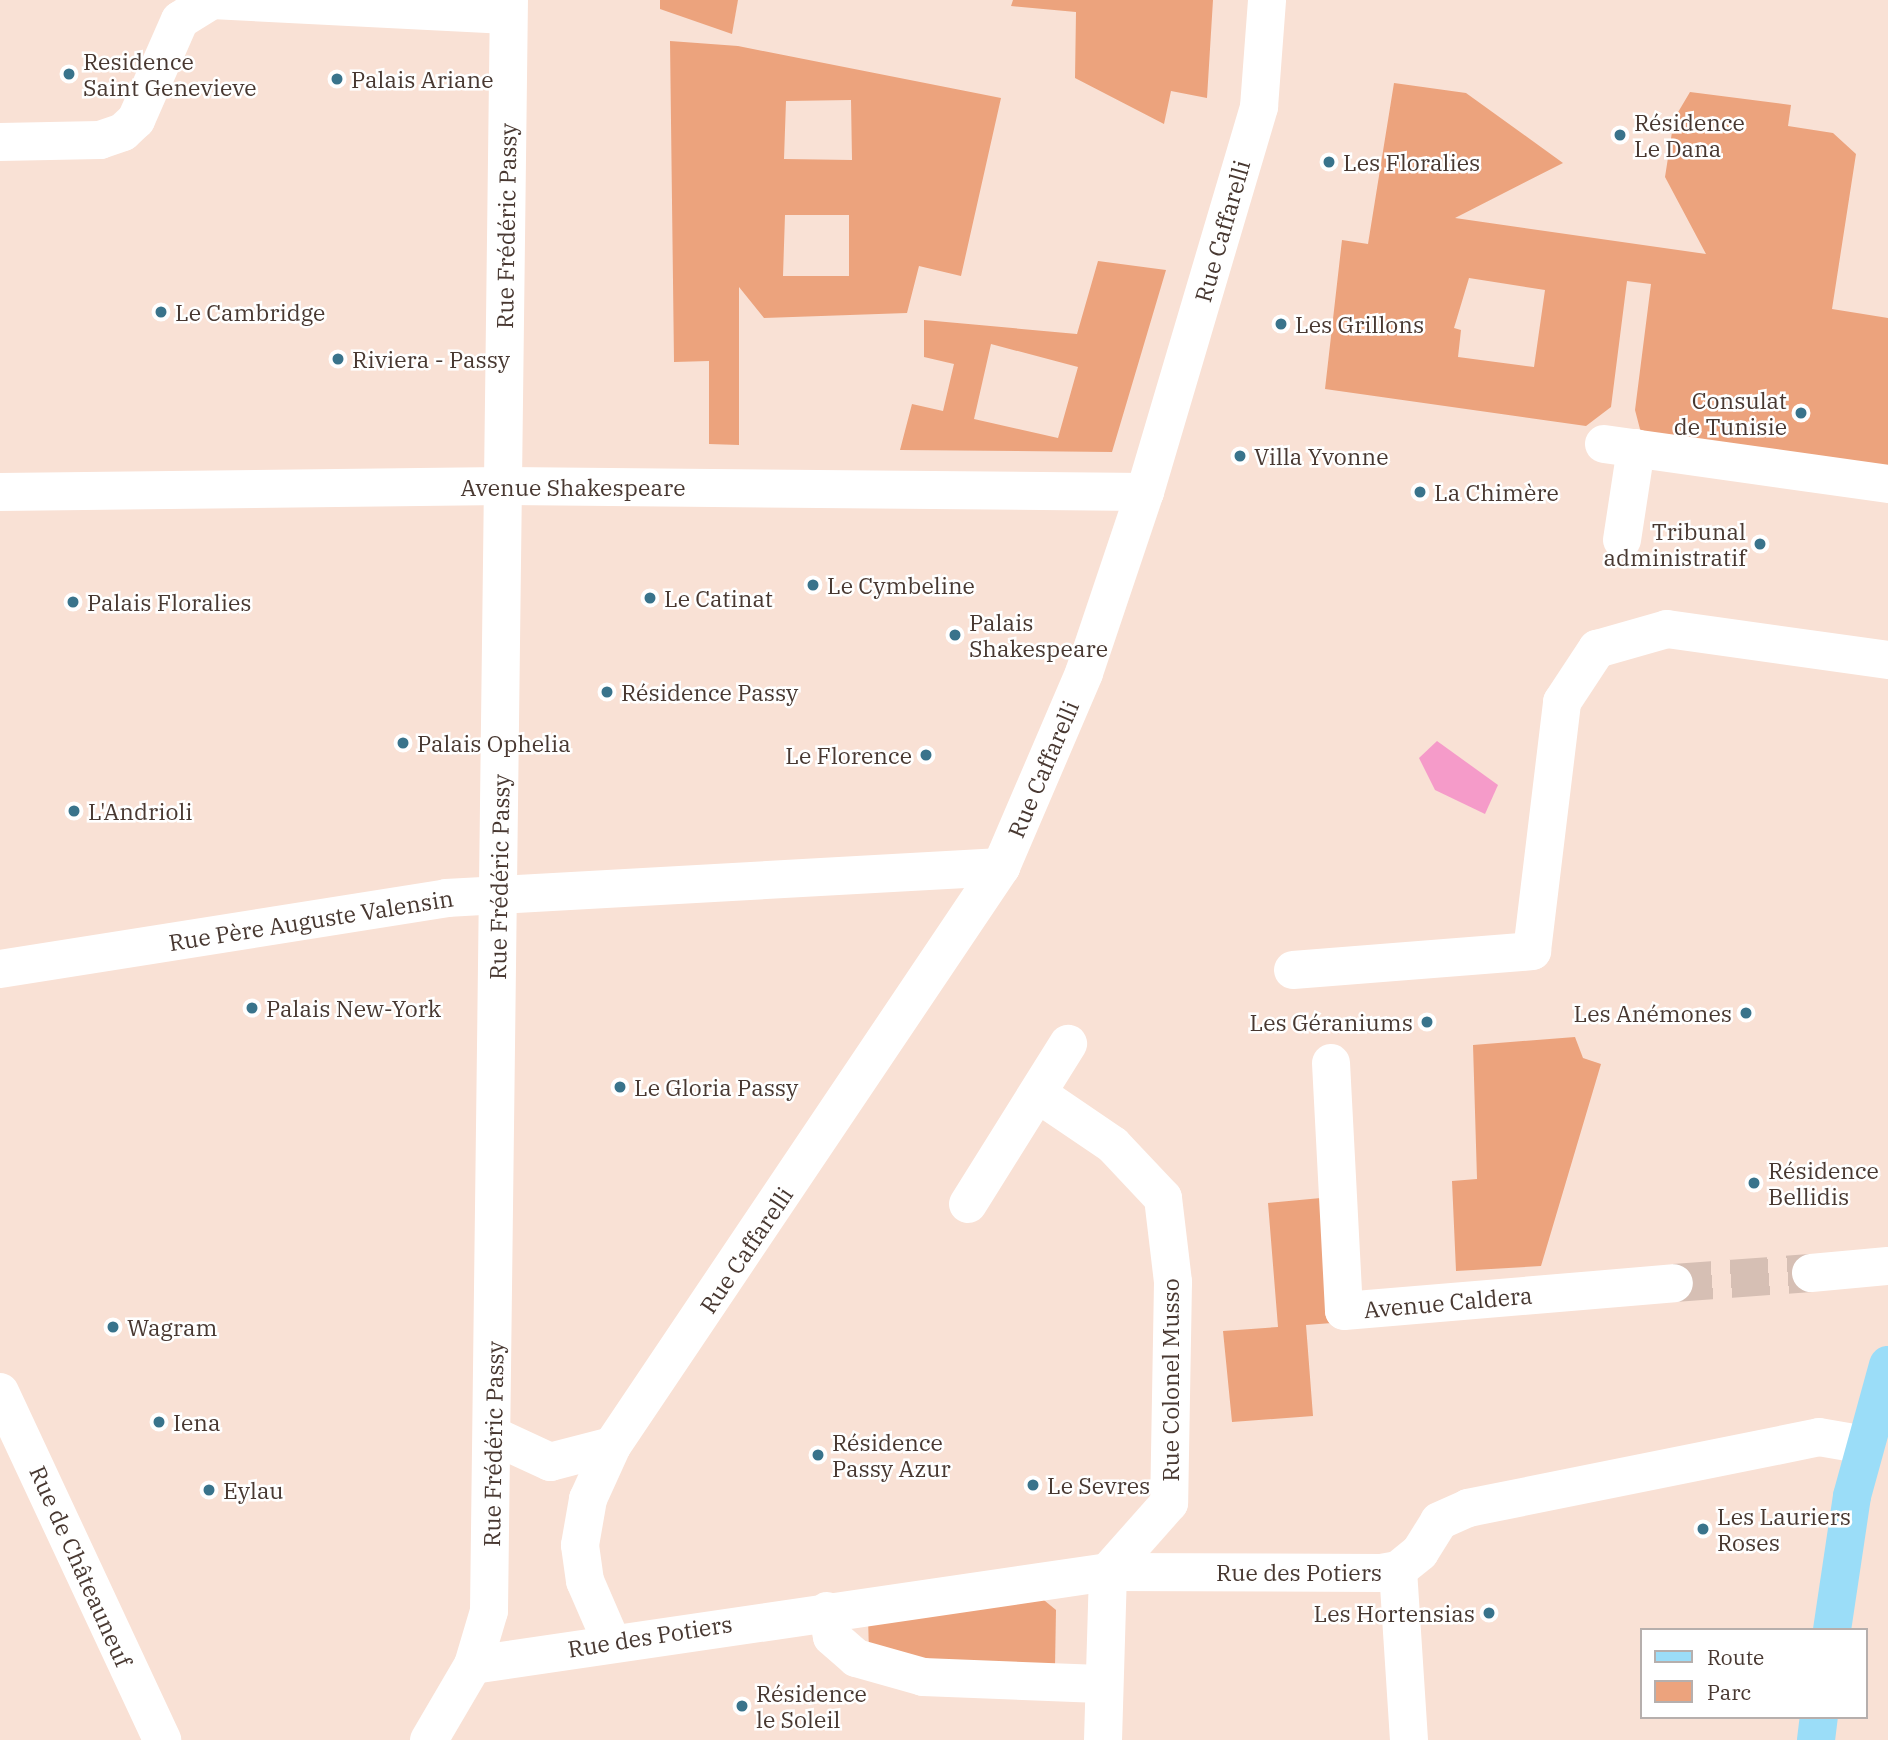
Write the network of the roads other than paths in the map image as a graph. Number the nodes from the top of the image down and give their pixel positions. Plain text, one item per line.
1 (1267, 0) edge
2 (508, 8) edge
3 (0, 142) edge
4 (0, 167) edge
5 (65, 167) dead end
6 (1888, 484) edge
7 (503, 486) junction
8 (0, 492) edge
9 (1145, 492) junction
10 (1622, 540) dead end
11 (1888, 660) edge
12 (1001, 867) junction
13 (498, 892) junction
14 (0, 969) edge
15 (1293, 970) dead end
16 (1068, 1044) dead end
17 (1331, 1063) dead end
18 (1041, 1096) junction
19 (968, 1204) dead end
20 (1888, 1266) edge
21 (1811, 1273) tunnel mouth
22 (1674, 1283) tunnel mouth
23 (1888, 1365) edge
24 (1888, 1372) edge
25 (0, 1392) edge
26 (494, 1436) junction
27 (1865, 1445) junction
28 (612, 1446) junction
29 (1398, 1570) junction
30 (1108, 1572) junction
31 (827, 1611) junction
32 (1832, 1628) edge
33 (611, 1641) junction
34 (473, 1665) junction
35 (1100, 1684) junction
36 (1819, 1719) edge
37 (162, 1740) edge
38 (429, 1740) edge
39 (1104, 1740) edge
40 (1409, 1740) edge
41 (1816, 1740) edge

1 - 9 street, Rue Caffarelli
2 - 3 street
2 - 7 street, Rue Frédéric Passy
4 - 5 street
6 - 10 street
7 - 8 street, Avenue Shakespeare
7 - 9 street, Avenue Shakespeare
7 - 13 street, Rue Frédéric Passy
9 - 12 street, Rue Caffarelli
11 - 15 street
12 - 13 street, Rue Père Auguste Valensin
12 - 28 street, Rue Caffarelli
13 - 14 street, Rue Père Auguste Valensin
13 - 26 street, Rue Frédéric Passy
16 - 18 street
17 - 22 street, Avenue Caldera
18 - 19 street
18 - 30 street, Rue Colonel Musso
20 - 21 street
23 - 24 main road
24 - 27 main road
25 - 37 street, Rue de Châteauneuf
26 - 28 street
26 - 34 street, Rue Frédéric Passy
27 - 29 street, Rue des Potiers
27 - 32 main road
28 - 33 street, Rue Caffarelli
29 - 30 street, Rue des Potiers
29 - 40 street
30 - 31 street, Rue des Potiers
30 - 35 street
31 - 33 street, Rue des Potiers
31 - 35 street
33 - 34 street, Rue des Potiers
34 - 38 street, Rue Frédéric Passy
35 - 39 street
36 - 41 main road

